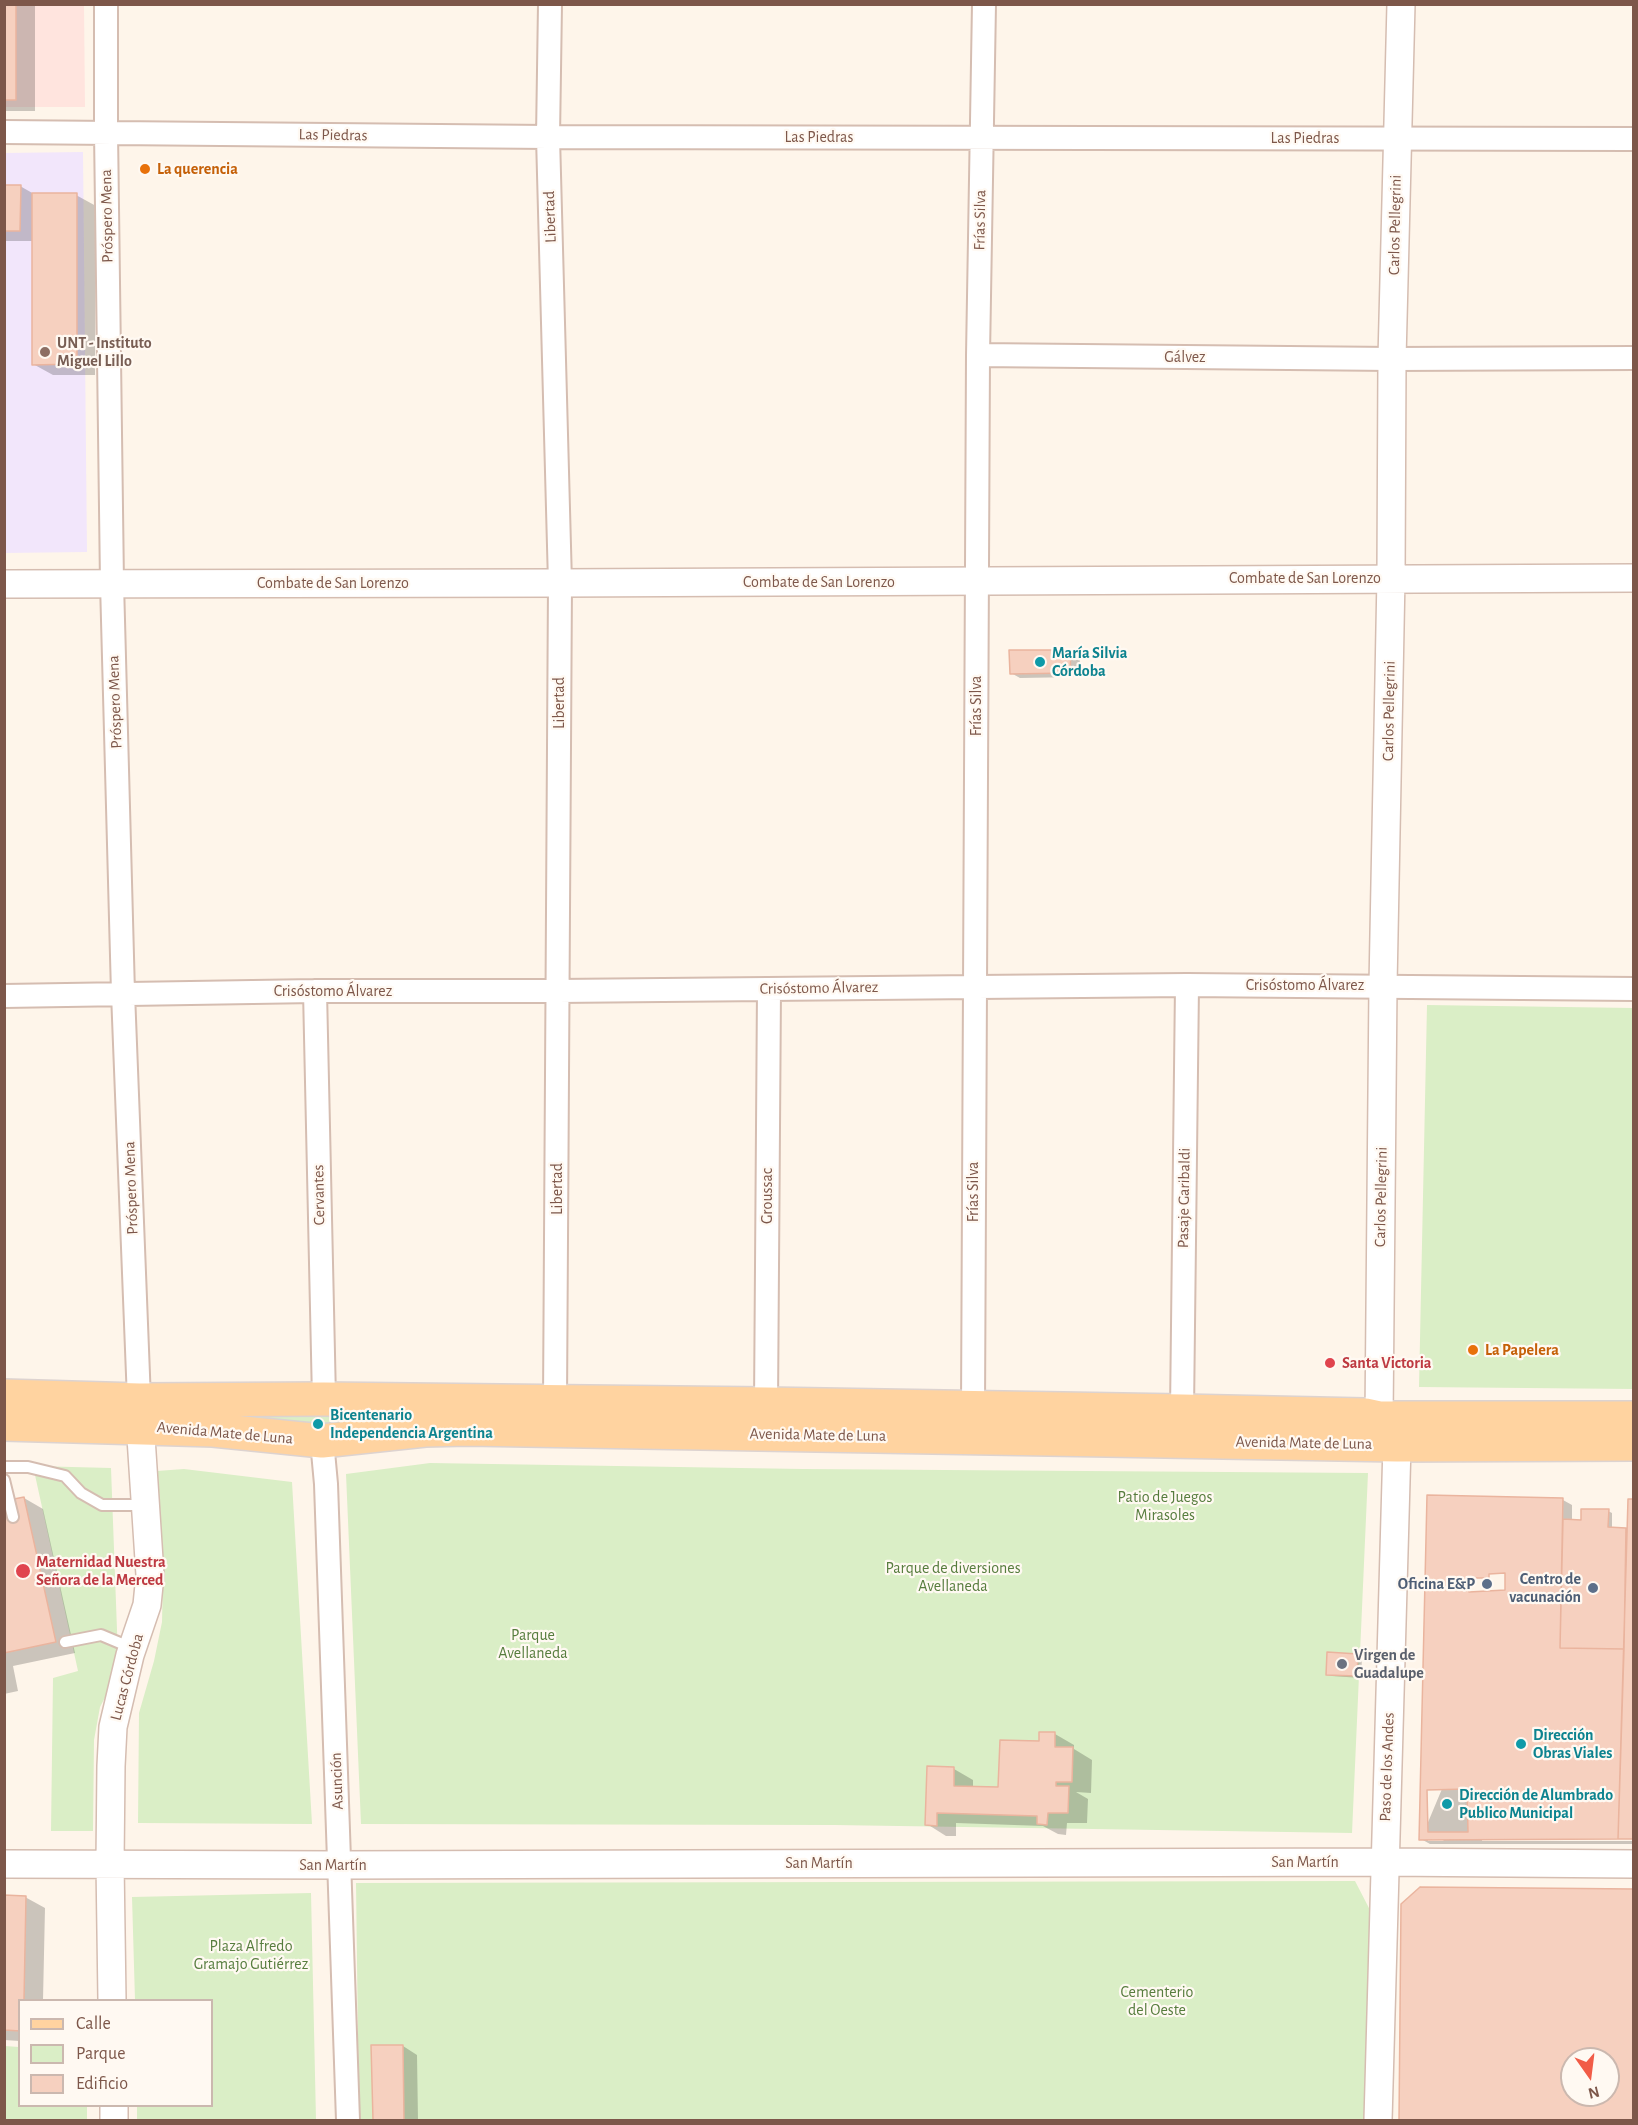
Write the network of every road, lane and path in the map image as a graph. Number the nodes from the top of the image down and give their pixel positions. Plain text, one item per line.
1 (106, 4) edge
2 (550, 4) edge
3 (984, 4) edge
4 (1401, 4) edge
5 (4, 132) edge
6 (106, 132) junction
7 (548, 137) junction
8 (981, 137) junction
9 (1397, 138) junction
10 (1634, 139) edge
11 (978, 356) junction
12 (1392, 358) junction
13 (1634, 358) edge
14 (1391, 578) junction
15 (1634, 578) edge
16 (977, 581) junction
17 (112, 583) junction
18 (560, 583) junction
19 (4, 584) edge
20 (1187, 985) junction
21 (1383, 986) junction
22 (974, 987) junction
23 (769, 989) junction
24 (1634, 989) edge
25 (315, 991) junction
26 (558, 992) junction
27 (123, 993) junction
28 (4, 996) edge
29 (4, 1396) edge
30 (324, 1399) junction
31 (555, 1402) junction
32 (765, 1404) junction
33 (973, 1407) junction
34 (1182, 1411) junction
35 (139, 1413) junction
36 (1379, 1418) junction
37 (1634, 1418) edge
38 (4, 1424) edge
39 (322, 1441) junction
40 (1634, 1444) edge
41 (1397, 1445) junction
42 (4, 1467) edge
43 (4, 1480) edge
44 (146, 1505) junction
45 (13, 1517) dead end
46 (65, 1642) dead end
47 (133, 1648) junction
48 (1384, 1862) junction
49 (110, 1863) junction
50 (4, 1864) edge
51 (1634, 1864) edge
52 (340, 1865) junction
53 (112, 1999) edge
54 (348, 2121) edge
55 (1378, 2121) edge

1 - 6 street, Próspero Mena
2 - 7 street, Libertad
3 - 8 street, Frías Silva
4 - 9 street, Carlos Pellegrini
5 - 6 street, Las Piedras
6 - 7 street, Las Piedras
6 - 17 street, Próspero Mena
7 - 8 street, Las Piedras
7 - 18 street, Libertad
8 - 9 street, Las Piedras
8 - 11 street, Frías Silva
9 - 10 street, Las Piedras
9 - 12 street, Carlos Pellegrini
11 - 12 street, Gálvez
11 - 16 street, Frías Silva
12 - 13 street, Gálvez
12 - 14 street, Carlos Pellegrini
14 - 15 street, Combate de San Lorenzo
14 - 16 street, Combate de San Lorenzo
14 - 21 street, Carlos Pellegrini
16 - 18 street, Combate de San Lorenzo
16 - 22 street, Frías Silva
17 - 18 street, Combate de San Lorenzo
17 - 19 street, Combate de San Lorenzo
17 - 27 street, Próspero Mena
18 - 26 street, Libertad
20 - 21 street, Crisóstomo Álvarez
20 - 22 street, Crisóstomo Álvarez
20 - 34 street, Pasaje Garibaldi
21 - 24 street, Crisóstomo Álvarez
21 - 36 street, Carlos Pellegrini
22 - 23 street, Crisóstomo Álvarez
22 - 33 street, Frías Silva
23 - 26 street, Crisóstomo Álvarez
23 - 32 street, Groussac
25 - 26 street, Crisóstomo Álvarez
25 - 27 street, Crisóstomo Álvarez
25 - 30 street, Cervantes
26 - 31 street, Libertad
27 - 28 street, Crisóstomo Álvarez
27 - 35 street, Próspero Mena
29 - 35 main road, Avenida Mate de Luna
30 - 31 main road, Avenida Mate de Luna
30 - 35 main road, Avenida Mate de Luna
31 - 32 main road, Avenida Mate de Luna
32 - 33 main road, Avenida Mate de Luna
33 - 34 main road, Avenida Mate de Luna
34 - 36 main road, Avenida Mate de Luna
35 - 38 main road, Avenida Mate de Luna
35 - 39 main road, Avenida Mate de Luna
35 - 44 street, Lucas Córdoba
36 - 37 main road, Avenida Mate de Luna
36 - 41 street
39 - 41 main road, Avenida Mate de Luna
39 - 52 street, Asunción
40 - 41 main road, Avenida Mate de Luna
41 - 48 street, Paso de los Andes
42 - 44 lane
43 - 45 lane
44 - 47 street, Lucas Córdoba
46 - 47 lane
47 - 49 street, Lucas Córdoba
48 - 51 street, San Martín
48 - 52 street, San Martín
48 - 55 street, Paso de los Andes
49 - 50 street, San Martín
49 - 52 street, San Martín
49 - 53 street, Lucas Córdoba
52 - 54 street, Asunción

